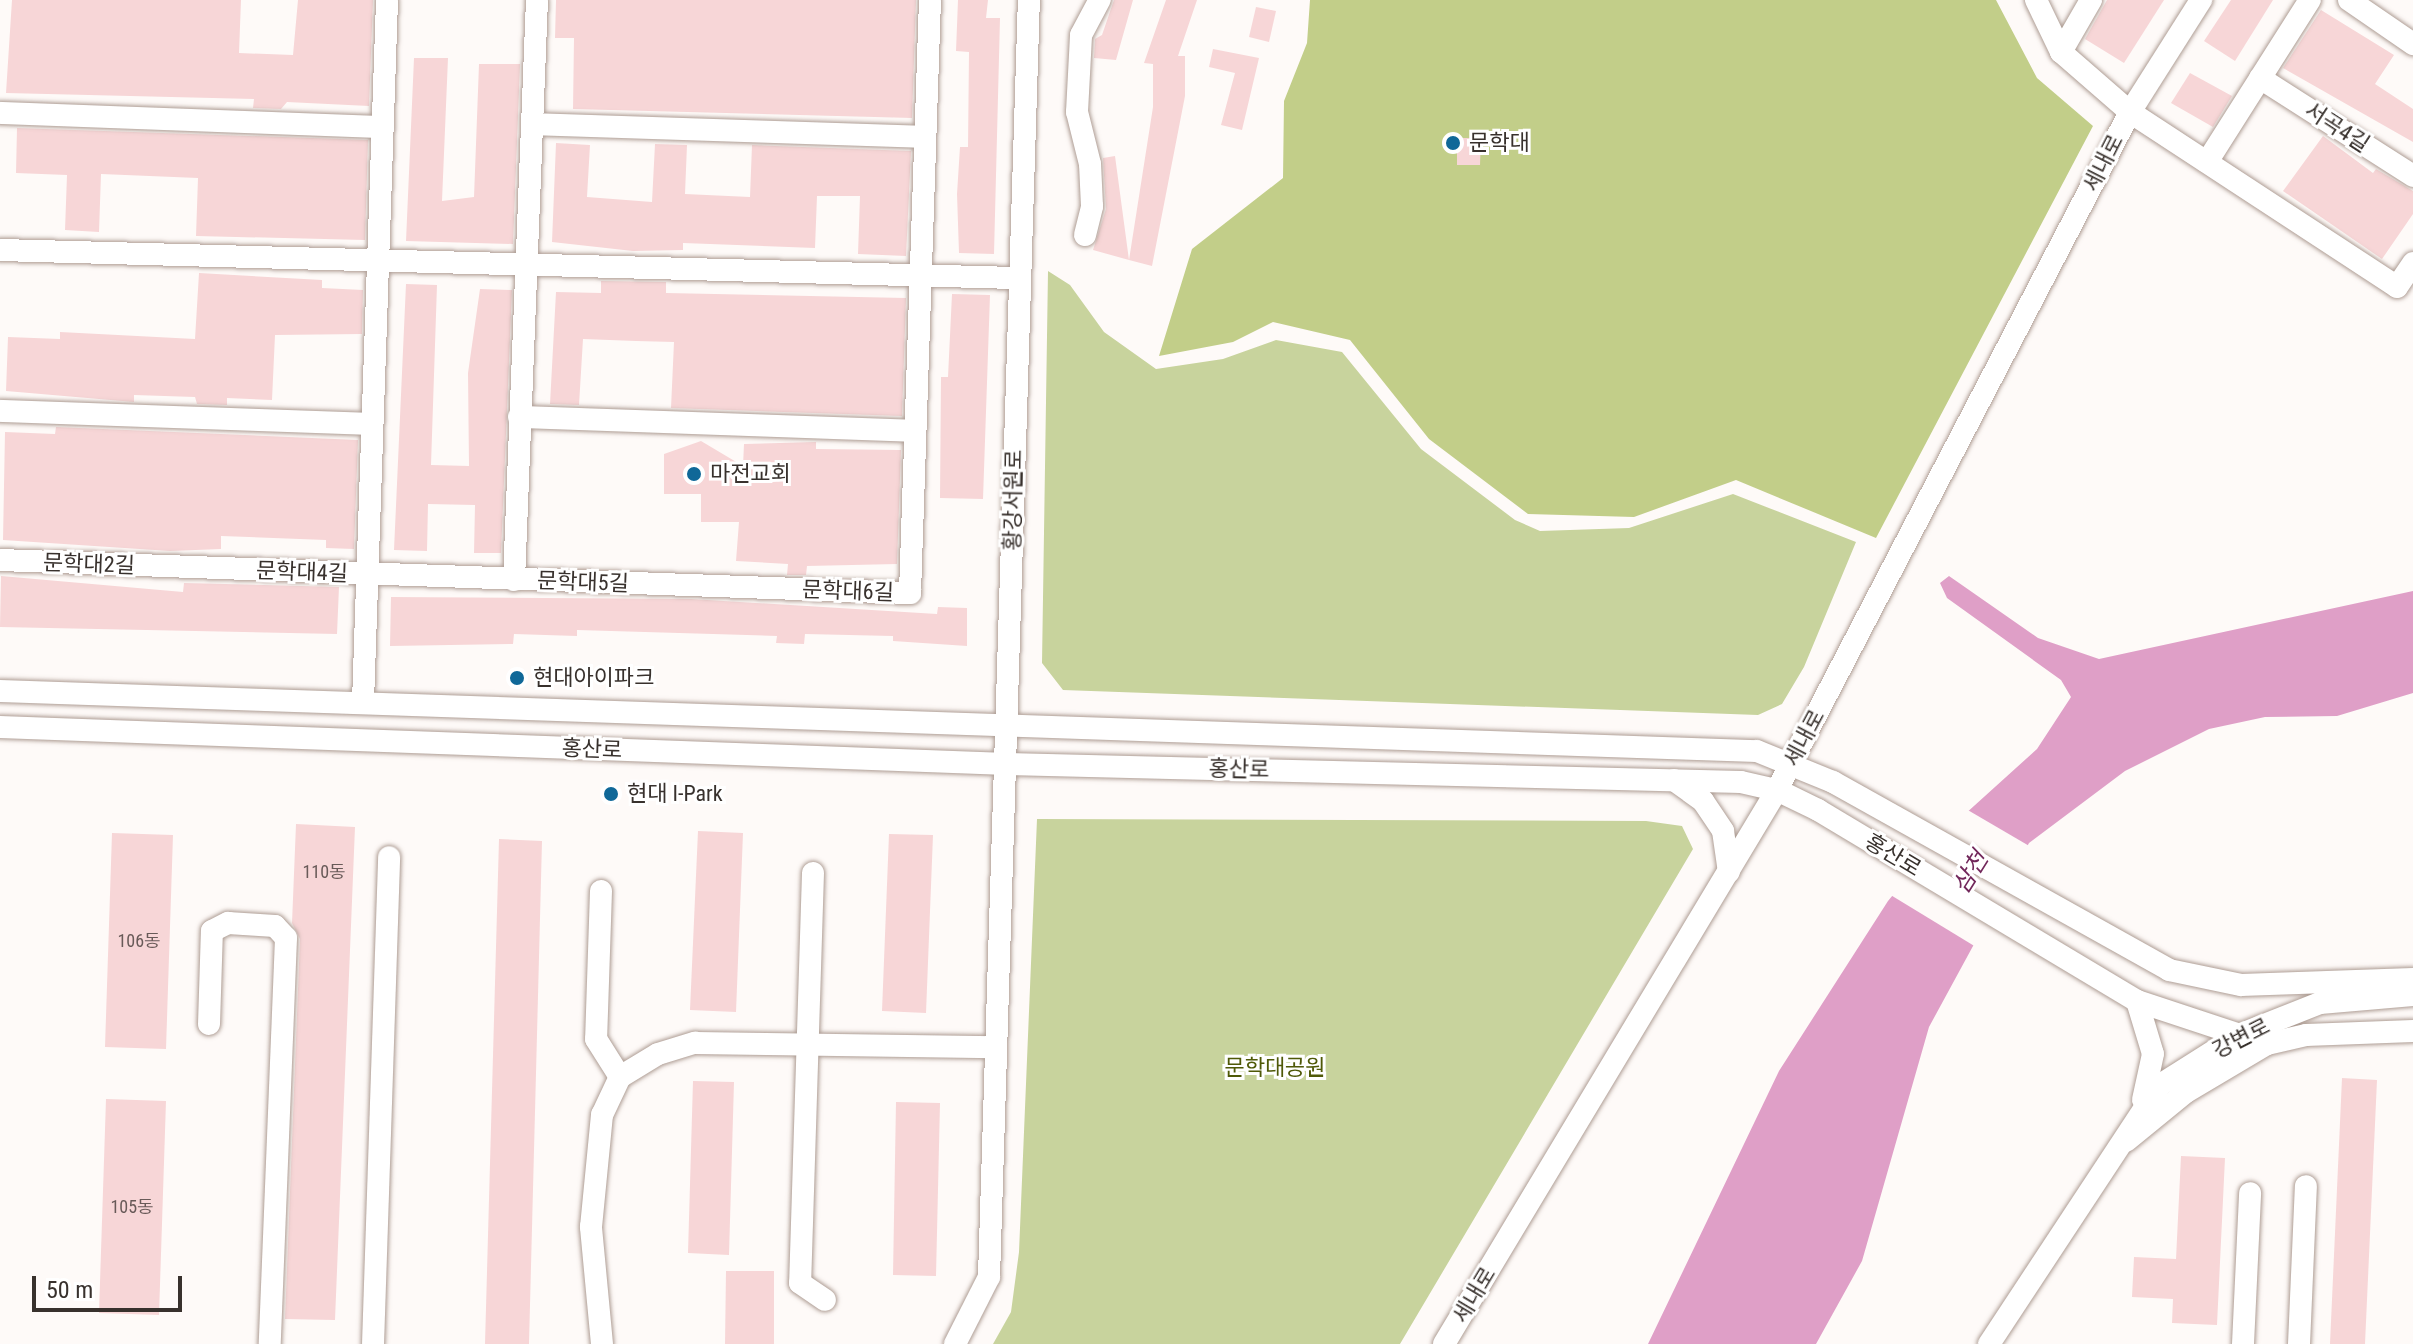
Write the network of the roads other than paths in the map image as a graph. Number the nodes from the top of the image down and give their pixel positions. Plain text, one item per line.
1 (387, 0) edge
2 (537, 0) edge
3 (930, 0) edge
4 (1029, 0) edge
5 (1100, 0) edge
6 (2036, 0) edge
7 (2091, 0) edge
8 (2201, 0) edge
9 (2310, 0) edge
10 (2349, 0) edge
11 (2413, 44) edge
12 (2061, 52) junction
13 (2260, 78) junction
14 (2130, 112) junction
15 (0, 113) edge
16 (533, 124) junction
17 (382, 127) junction
18 (925, 137) junction
19 (2207, 162) junction
20 (2413, 176) edge
21 (1085, 235) dead end
22 (0, 250) edge
23 (376, 262) junction
24 (2413, 263) edge
25 (526, 267) junction
26 (921, 275) junction
27 (1018, 278) junction
28 (0, 411) edge
29 (519, 417) junction
30 (369, 424) junction
31 (915, 431) junction
32 (0, 560) edge
33 (179, 567) joint
34 (371, 575) junction
35 (514, 580) junction
36 (719, 587) joint
37 (0, 691) edge
38 (363, 702) junction
39 (1007, 723) junction
40 (0, 727) edge
41 (1790, 763) junction
42 (1007, 764) junction
43 (1674, 780) junction
44 (1777, 790) junction
45 (389, 857) dead end
46 (1729, 872) junction
47 (813, 873) dead end
48 (601, 891) dead end
49 (2413, 979) edge
50 (2413, 995) edge
51 (2137, 1001) junction
52 (209, 1024) dead end
53 (2413, 1031) edge
54 (2239, 1035) junction
55 (805, 1040) junction
56 (2267, 1044) junction
57 (996, 1047) junction
58 (620, 1077) junction
59 (2140, 1110) junction
60 (2110, 1154) junction
61 (2306, 1186) dead end
62 (2250, 1193) dead end
63 (825, 1300) dead end
64 (270, 1344) edge
65 (373, 1344) edge
66 (602, 1344) edge
67 (955, 1344) edge
68 (1444, 1344) edge
69 (1989, 1344) edge
70 (2243, 1344) edge
71 (2299, 1344) edge

1 - 17 street, 문학대4길
2 - 16 street, 문학대5길
3 - 18 street, 문학대6길
4 - 27 street, 황강서원로
5 - 21 street
6 - 12 street
7 - 12 street
8 - 14 street, 세내로
9 - 13 street
10 - 11 street
12 - 14 street
13 - 19 street
13 - 20 street, 서곡4길
14 - 19 street, 세내로
14 - 41 street, 세내로
15 - 17 street
16 - 18 street
16 - 25 street, 문학대5길
17 - 23 street, 문학대4길
18 - 26 street, 문학대6길
19 - 24 street, 세내로
22 - 23 street
23 - 25 street
23 - 30 street, 문학대4길
25 - 26 street
25 - 29 street, 문학대5길
26 - 27 street
26 - 31 street, 문학대6길
27 - 39 street, 황강서원로
28 - 30 street
29 - 31 street
29 - 35 street, 문학대5길
30 - 34 street, 문학대4길
31 - 36 street, 문학대6길
32 - 33 street, 문학대2길
33 - 34 street, 문학대4길
34 - 35 street
34 - 38 street
35 - 36 street, 문학대5길
37 - 38 street, 홍산로
38 - 39 street, 홍산로
39 - 41 street, 홍산로
39 - 42 street, 황강서원로
40 - 42 street, 홍산로
41 - 44 street, 세내로
41 - 49 street, 홍산로
42 - 43 street, 홍산로
42 - 57 street, 황강서원로
43 - 44 street, 홍산로
43 - 46 street
44 - 46 street, 세내로
44 - 51 street, 홍산로
45 - 65 street
46 - 68 street, 세내로
47 - 55 street
48 - 58 street
50 - 54 street, 강변로
51 - 54 street, 홍산로
51 - 59 street
52 - 64 street
53 - 56 street
54 - 56 street, 홍산로
54 - 59 street, 강변로
55 - 57 street
55 - 58 street
55 - 63 street
56 - 60 street, 강변로
57 - 67 street, 황강서원로
58 - 66 street
59 - 60 street, 강변로
60 - 69 street, 강변로
61 - 71 street
62 - 70 street

